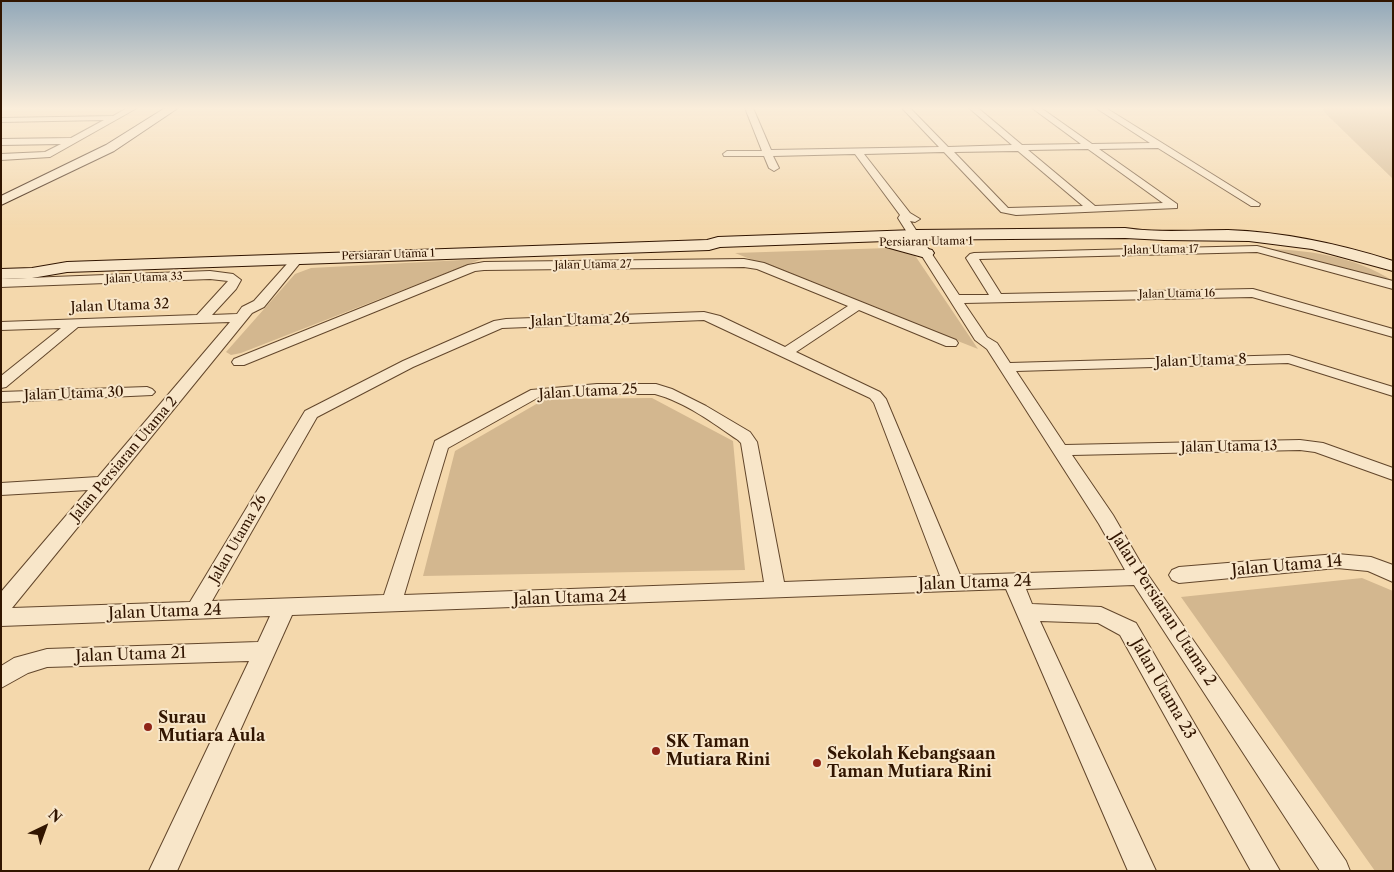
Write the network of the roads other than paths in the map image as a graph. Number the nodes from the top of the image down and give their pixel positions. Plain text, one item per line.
1 (59, 149) edge
2 (94, 149) edge
3 (109, 149) edge
4 (767, 149) edge
5 (948, 149) junction
6 (970, 149) edge
7 (1020, 149) edge
8 (1095, 149) edge
9 (1165, 149) edge
10 (857, 151) junction
11 (768, 152) junction
12 (727, 154) dead end
13 (1, 157) edge
14 (774, 168) dead end
15 (1, 192) edge
16 (1, 201) edge
17 (1171, 204) joint
18 (1255, 204) dead end
19 (1002, 208) joint
20 (1092, 209) junction
21 (920, 236) junction
22 (964, 238) junction
23 (879, 240) junction
24 (1, 264) edge
25 (284, 266) junction
26 (1393, 266) edge
27 (67, 267) junction
28 (1, 274) edge
29 (1, 283) edge
30 (1393, 285) edge
31 (997, 298) junction
32 (962, 299) junction
33 (857, 306) junction
34 (244, 314) junction
35 (202, 319) junction
36 (74, 324) junction
37 (1, 326) edge
38 (1393, 333) edge
39 (951, 343) dead end
40 (787, 352) junction
41 (239, 362) dead end
42 (1004, 367) junction
43 (1, 384) edge
44 (147, 392) dead end
45 (1393, 392) edge
46 (1, 397) edge
47 (1060, 450) junction
48 (1393, 474) edge
49 (104, 483) junction
50 (1, 489) edge
51 (1393, 574) edge
52 (1179, 575) dead end
53 (1139, 578) junction
54 (1013, 582) junction
55 (953, 584) junction
56 (775, 590) junction
57 (391, 604) junction
58 (1, 607) edge
59 (285, 607) junction
60 (196, 611) junction
61 (1025, 612) junction
62 (1, 618) edge
63 (265, 651) junction
64 (1, 678) edge
65 (163, 871) edge
66 (1142, 871) edge
67 (1266, 871) edge
68 (1336, 871) edge

1 - 13 street
2 - 15 street
3 - 16 street
4 - 11 street
5 - 6 street
5 - 10 street
5 - 19 street
7 - 20 street
8 - 17 street
9 - 18 street
10 - 11 street
10 - 21 street, Jalan Persiaran Utama 2
11 - 12 street
11 - 14 street
17 - 20 street
19 - 20 street
21 - 22 street, Persiaran Utama 1
21 - 22 street
21 - 23 street
21 - 23 street
21 - 32 street, Jalan Persiaran Utama 2
22 - 26 street, Persiaran Utama 1
23 - 25 street, Persiaran Utama 1
24 - 27 street
25 - 27 street
25 - 34 street, Jalan Persiaran Utama 2
27 - 28 street
29 - 35 street, Jalan Utama 33
30 - 31 street, Jalan Utama 17
31 - 32 street, Jalan Utama 16
31 - 38 street, Jalan Utama 16
32 - 42 street, Jalan Persiaran Utama 2
33 - 39 street, Jalan Utama 27
33 - 40 street
33 - 41 street, Jalan Utama 27
34 - 35 street, Jalan Utama 32
34 - 49 street, Jalan Persiaran Utama 2
35 - 36 street, Jalan Utama 32
36 - 37 street, Jalan Utama 32
36 - 43 street
40 - 55 street, Jalan Utama 26
40 - 60 street, Jalan Utama 26
42 - 45 street, Jalan Utama 8
42 - 47 street, Jalan Persiaran Utama 2
44 - 46 street, Jalan Utama 30
47 - 48 street, Jalan Utama 13
47 - 53 street, Jalan Persiaran Utama 2
49 - 50 street
49 - 58 street, Jalan Persiaran Utama 2
51 - 52 street, Jalan Utama 14
53 - 54 street, Jalan Utama 24
53 - 68 street, Jalan Persiaran Utama 2
54 - 55 street, Jalan Utama 24
54 - 61 street
55 - 56 street, Jalan Utama 24
56 - 57 street, Jalan Utama 24
56 - 57 street, Jalan Utama 25
57 - 59 street, Jalan Utama 24
59 - 60 street, Jalan Utama 24
59 - 63 street
60 - 62 street, Jalan Utama 24
61 - 66 street
61 - 67 street, Jalan Utama 23
63 - 64 street, Jalan Utama 21
63 - 65 street

